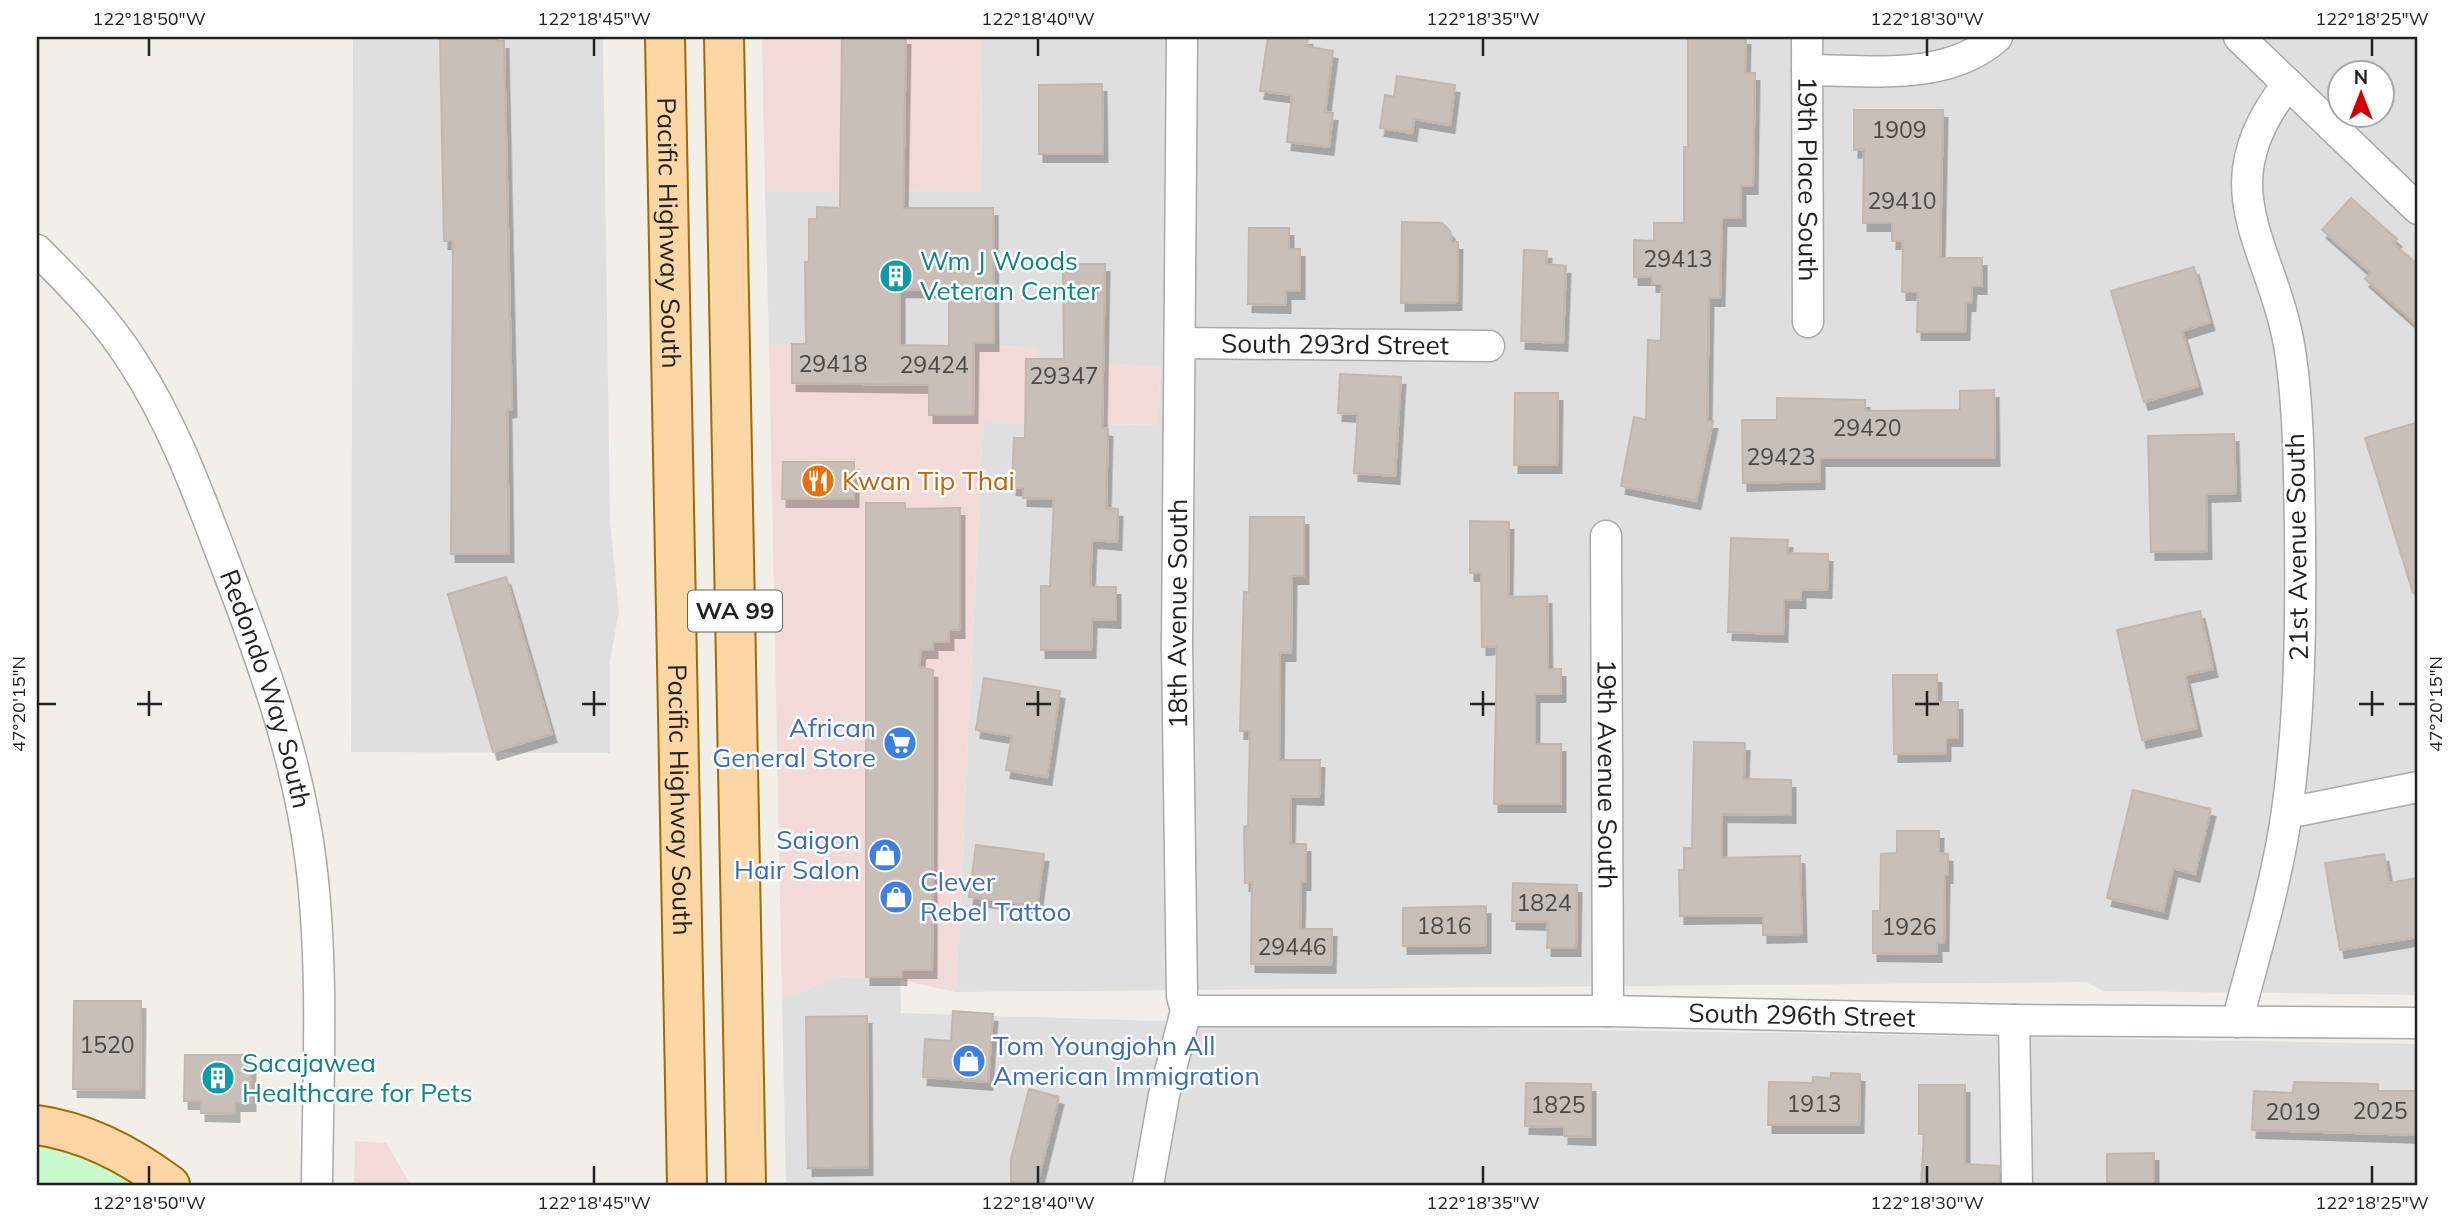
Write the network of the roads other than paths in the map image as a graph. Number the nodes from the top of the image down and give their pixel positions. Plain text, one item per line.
1 (665, 37) edge
2 (701, 37) edge
3 (724, 37) edge
4 (1182, 37) edge
5 (1807, 37) edge
6 (1997, 37) edge
7 (2239, 37) edge
8 (1807, 70) junction
9 (2288, 84) junction
10 (727, 180) junction
11 (2418, 209) edge
12 (37, 250) edge
13 (1808, 322) dead end
14 (1181, 343) junction
15 (1489, 346) dead end
16 (1606, 536) dead end
17 (2418, 787) edge
18 (2287, 813) junction
19 (1185, 1011) junction
20 (1608, 1011) junction
21 (2014, 1020) junction
22 (2237, 1022) junction
23 (2418, 1023) edge
24 (37, 1125) edge
25 (170, 1185) edge
26 (317, 1185) edge
27 (687, 1185) edge
28 (746, 1185) edge
29 (1148, 1185) edge
30 (2017, 1185) edge

1 - 27 main road, Pacific Highway South / WA 99
2 - 10 main road
3 - 10 main road, WA 99
4 - 14 street, 18th Avenue South
5 - 8 street, 19th Place South
6 - 8 street
7 - 9 street
8 - 13 street, 19th Place South
9 - 11 street
9 - 18 street, 21st Avenue South
10 - 28 main road, WA 99
12 - 26 street, Redondo Way South
14 - 15 street, South 293rd Street
14 - 19 street, 18th Avenue South
16 - 20 street, 19th Avenue South
17 - 18 street
18 - 22 street, 21st Avenue South
19 - 20 street, South 296th Street
19 - 29 street, 18th Avenue South
20 - 21 street, South 296th Street
21 - 22 street, South 296th Street
21 - 30 street
22 - 23 street, South 296th Street
24 - 25 main road

